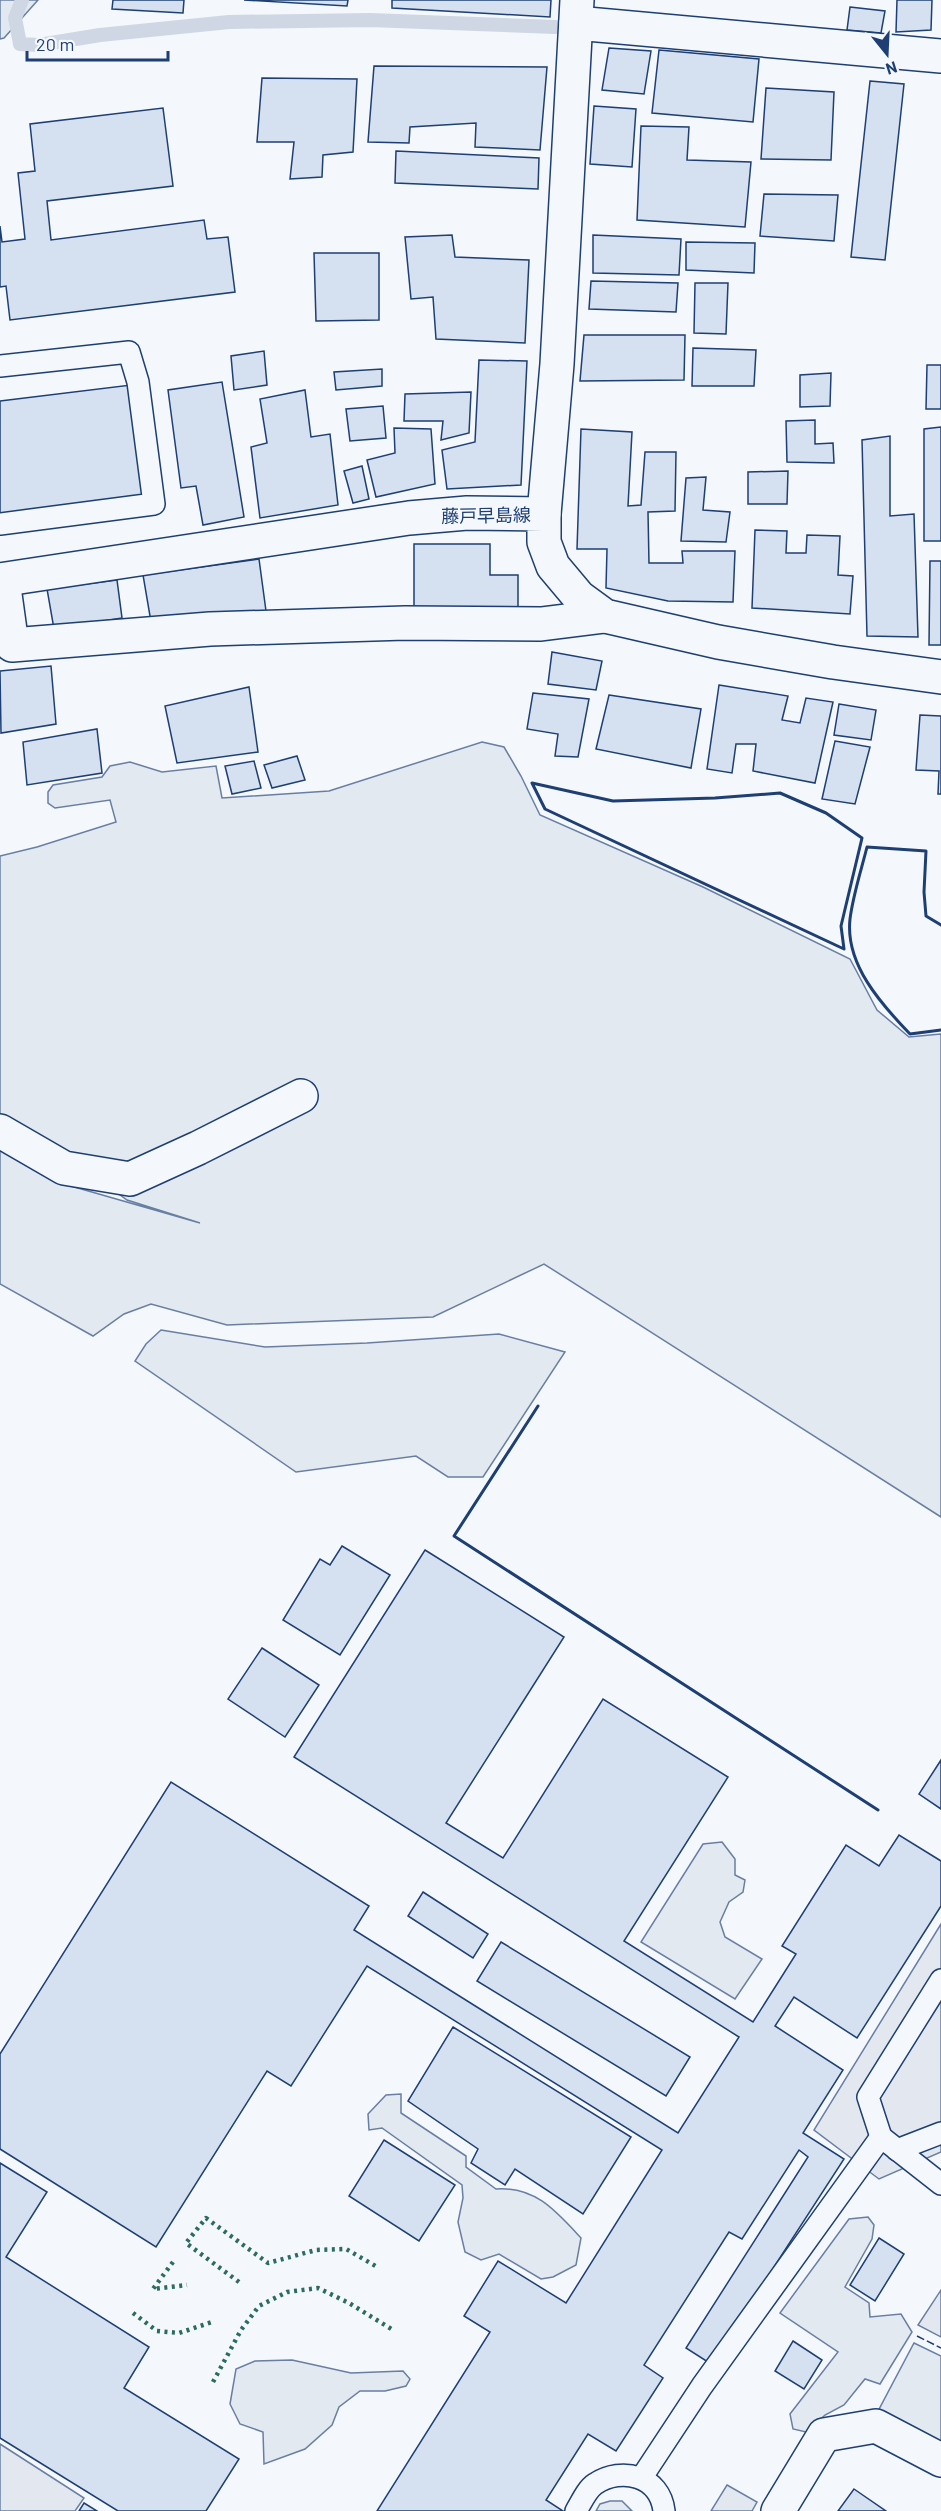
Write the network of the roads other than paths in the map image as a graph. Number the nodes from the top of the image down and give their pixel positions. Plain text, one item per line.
1 (576, 11) edge
2 (941, 56) edge
3 (0, 366) edge
4 (544, 514) junction
5 (0, 524) edge
6 (2, 580) edge
7 (605, 616) junction
8 (941, 677) edge
9 (301, 1096) dead end
10 (0, 1131) edge
11 (941, 1980) edge
12 (941, 2133) edge
13 (889, 2143) junction
14 (941, 2184) edge
15 (941, 2460) edge
16 (642, 2477) junction
17 (576, 2511) edge
18 (664, 2511) edge
19 (778, 2511) edge

1 - 2 street
1 - 4 street
3 - 5 lane
4 - 6 street, 藤戸早島線
4 - 7 street, 藤戸早島線
6 - 7 street
7 - 8 street, 藤戸早島線
9 - 10 street
11 - 13 lane
12 - 13 lane
13 - 14 lane
13 - 16 lane
15 - 19 street
16 - 17 lane
16 - 18 lane

